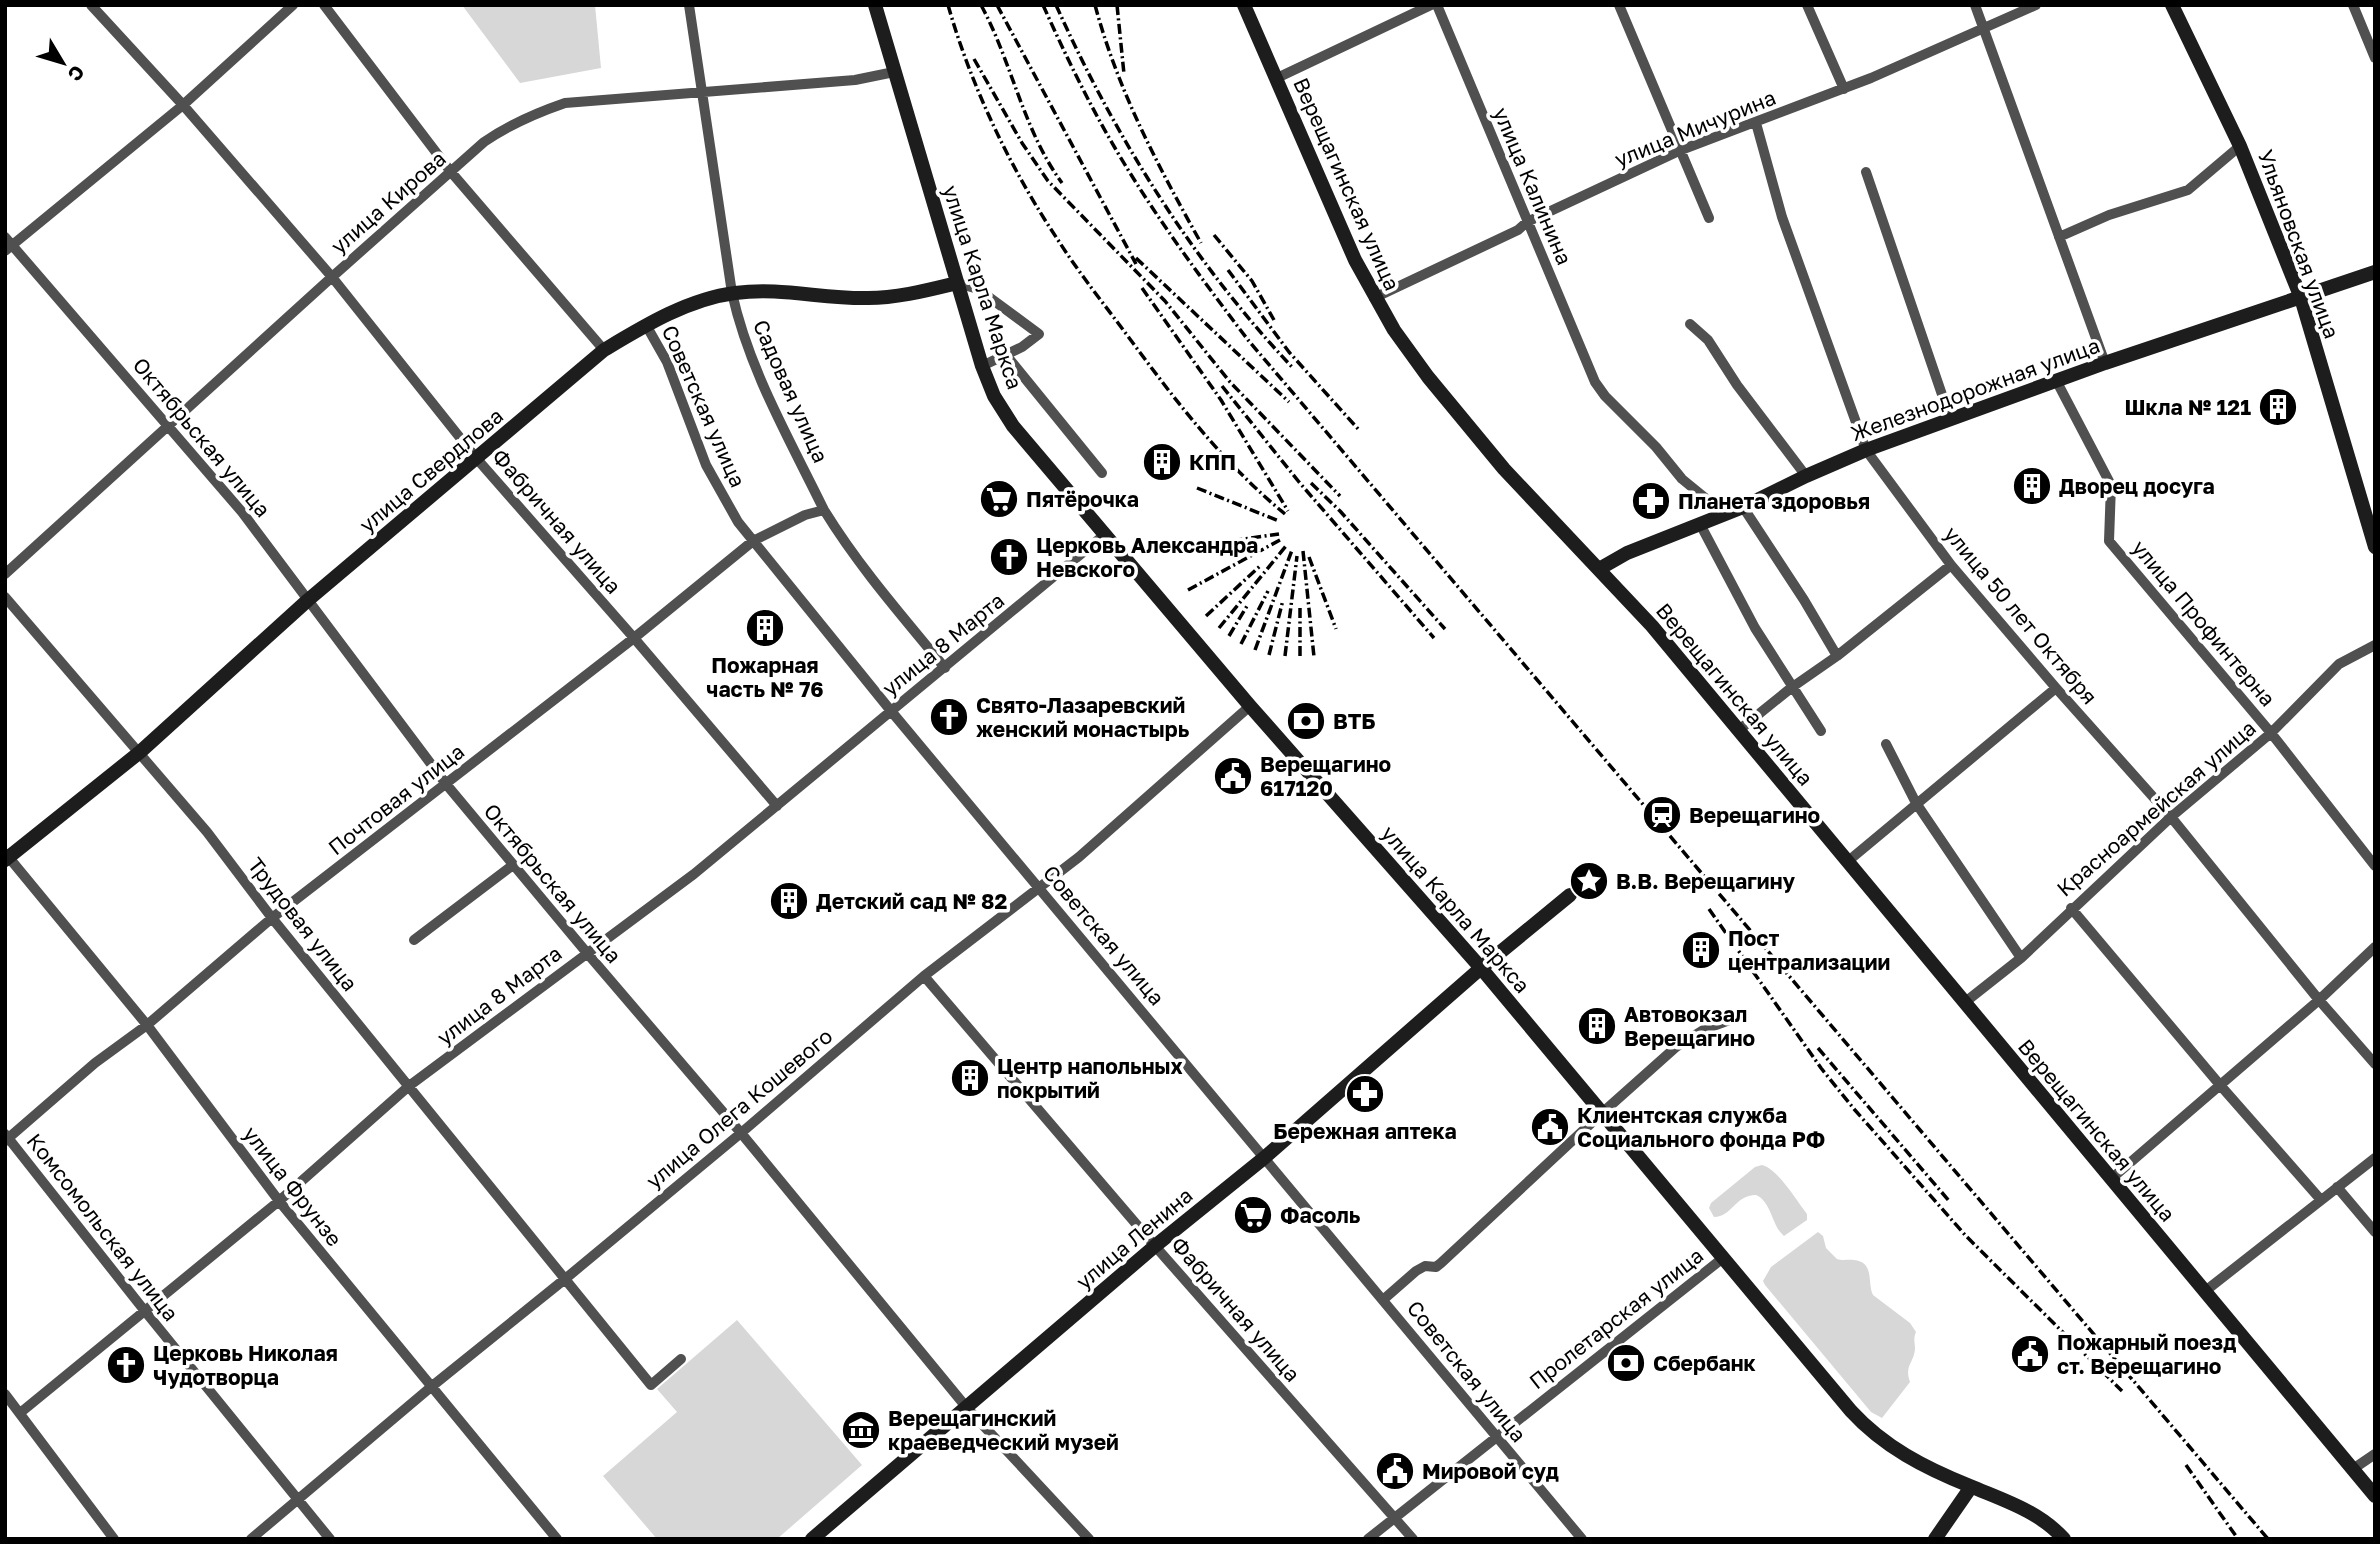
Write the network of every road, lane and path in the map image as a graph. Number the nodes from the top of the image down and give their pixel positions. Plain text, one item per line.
1 (91, 5) edge
2 (293, 5) edge
3 (324, 5) edge
4 (689, 5) edge
5 (875, 5) edge
6 (1244, 5) edge
7 (1431, 5) edge
8 (1437, 5) edge
9 (1619, 5) edge
10 (1807, 5) edge
11 (1975, 5) edge
12 (2036, 5) edge
13 (2172, 5) edge
14 (2353, 5) edge
15 (1983, 30) junction
16 (2375, 58) edge
17 (894, 72) junction
18 (1277, 78) junction
19 (1844, 89) junction
20 (701, 92) junction
21 (183, 106) junction
22 (1756, 123) junction
23 (2240, 146) junction
24 (1681, 150) junction
25 (451, 172) junction
26 (1866, 172) dead end
27 (1709, 218) dead end
28 (1527, 222) junction
29 (2059, 237) junction
30 (8, 244) edge
31 (2375, 272) edge
32 (332, 277) junction
33 (957, 283) junction
34 (733, 293) junction
35 (1374, 298) junction
36 (2301, 298) junction
37 (1690, 324) dead end
38 (646, 325) junction
39 (604, 350) junction
40 (1006, 355) junction
41 (2105, 363) junction
42 (982, 366) junction
43 (2057, 382) junction
44 (1951, 418) junction
45 (169, 425) junction
46 (1866, 450) junction
47 (477, 459) junction
48 (1102, 473) dead end
49 (1806, 476) junction
50 (1743, 507) junction
51 (824, 510) junction
52 (1726, 514) junction
53 (1700, 524) junction
54 (1104, 535) junction
55 (753, 541) junction
56 (2375, 547) edge
57 (1951, 565) junction
58 (1599, 569) junction
59 (5, 574) edge
60 (5, 597) edge
61 (308, 600) junction
62 (634, 638) junction
63 (2375, 645) edge
64 (1836, 656) junction
65 (945, 668) junction
66 (1791, 688) junction
67 (2056, 688) junction
68 (1250, 706) junction
69 (891, 711) junction
70 (1739, 730) junction
71 (1821, 731) dead end
72 (2272, 733) junction
73 (1886, 744) dead end
74 (140, 752) junction
75 (446, 784) junction
76 (1916, 803) junction
77 (777, 806) junction
78 (2171, 817) junction
79 (7, 857) edge
80 (1847, 862) junction
81 (513, 865) junction
82 (2375, 866) edge
83 (1038, 886) junction
84 (1570, 895) dead end
85 (2071, 908) junction
86 (272, 918) junction
87 (414, 940) dead end
88 (2375, 947) edge
89 (587, 953) junction
90 (2021, 957) junction
91 (1481, 968) junction
92 (924, 976) junction
93 (2319, 1000) junction
94 (1964, 1003) junction
95 (1735, 1018) dead end
96 (147, 1025) junction
97 (2375, 1064) edge
98 (2220, 1085) junction
99 (409, 1086) junction
100 (1602, 1113) junction
101 (741, 1133) junction
102 (6, 1138) edge
103 (1264, 1158) junction
104 (2375, 1158) edge
105 (2111, 1179) junction
106 (2337, 1187) junction
107 (2321, 1200) junction
108 (279, 1201) junction
109 (2375, 1232) edge
110 (1156, 1247) junction
111 (1723, 1258) junction
112 (565, 1279) junction
113 (2204, 1292) junction
114 (1384, 1299) junction
115 (144, 1310) junction
116 (681, 1360) dead end
117 (431, 1387) junction
118 (5, 1394) edge
119 (967, 1408) junction
120 (20, 1413) junction
121 (1496, 1437) junction
122 (2375, 1454) edge
123 (2354, 1469) junction
124 (1971, 1487) junction
125 (2375, 1496) edge
126 (297, 1498) junction
127 (1394, 1517) junction
128 (114, 1539) edge
129 (251, 1539) edge
130 (330, 1539) edge
131 (557, 1539) edge
132 (812, 1539) edge
133 (1089, 1539) edge
134 (1368, 1539) edge
135 (1413, 1539) edge
136 (1582, 1539) edge
137 (1935, 1539) edge
138 (2064, 1539) edge

1 - 21 street, Фабричная улица
2 - 21 street
3 - 25 street
4 - 20 street, Садовая улица
5 - 17 main road, улица Карла Маркса
6 - 18 main road, Верещагинская улица
7 - 18 street
8 - 28 street, улица Калинина
9 - 24 street
10 - 19 street
11 - 15 street
12 - 15 street, улица Мичурина
13 - 23 main road, Ульяновская улица
14 - 16 street
15 - 19 street, улица Мичурина
15 - 29 street
17 - 20 street, улица Кирова
17 - 33 main road, улица Карла Маркса
18 - 35 main road, Верещагинская улица
19 - 22 street, улица Мичурина
20 - 25 street, улица Кирова
20 - 34 street, Садовая улица
21 - 30 street
21 - 32 street, Фабричная улица
22 - 24 street, улица Мичурина
22 - 46 street, улица 50 лет Октября
23 - 29 street
23 - 36 main road, Ульяновская улица
24 - 27 street
24 - 28 street, улица Мичурина
25 - 32 street, улица Кирова
25 - 39 street
26 - 44 street
28 - 35 street, улица Мичурина
28 - 52 street, улица Калинина
29 - 41 street
30 - 45 street, Октябрьская улица
31 - 36 main road, Железнодорожная улица
32 - 45 street, улица Кирова
32 - 47 street, Фабричная улица
33 - 34 main road, улица Свердлова
33 - 40 street
33 - 42 main road, улица Карла Маркса
34 - 38 main road, улица Свердлова
34 - 51 street, Садовая улица
35 - 58 main road, Верещагинская улица
36 - 41 main road, Железнодорожная улица
36 - 56 main road, Ульяновская улица
37 - 49 street
38 - 39 main road, улица Свердлова
38 - 55 street, Советская улица
39 - 47 main road, улица Свердлова
40 - 42 street
40 - 48 street
41 - 43 main road, Железнодорожная улица
42 - 54 main road, улица Карла Маркса
43 - 44 main road, Железнодорожная улица
43 - 72 street, улица Профинтерна
44 - 46 main road, Железнодорожная улица
45 - 59 street, улица Кирова
45 - 61 street, Октябрьская улица
46 - 49 main road, Железнодорожная улица
46 - 57 street, улица 50 лет Октября
47 - 61 main road, улица Свердлова
47 - 62 street, Фабричная улица
49 - 50 main road, Железнодорожная улица
50 - 52 main road, Железнодорожная улица
50 - 64 street
51 - 55 street, Почтовая улица
51 - 65 street, Садовая улица
52 - 53 main road, Железнодорожная улица
53 - 58 main road, Железнодорожная улица
53 - 66 street
54 - 65 street, улица 8 Марта
54 - 68 main road, улица Карла Маркса
55 - 62 street, Почтовая улица
55 - 69 street, Советская улица
57 - 64 street
57 - 67 street, улица 50 лет Октября
58 - 70 main road, Верещагинская улица
60 - 74 street, Трудовая улица
61 - 74 main road, улица Свердлова
61 - 75 street, Октябрьская улица
62 - 75 street, Почтовая улица
62 - 77 street, Фабричная улица
63 - 72 street, Красноармейская улица
64 - 66 street
65 - 69 street, улица 8 Марта
66 - 70 street
66 - 71 street
67 - 76 street
67 - 78 street, улица 50 лет Октября
68 - 83 street, улица Олега Кошевого
68 - 91 main road, улица Карла Маркса
69 - 77 street, улица 8 Марта
69 - 83 street, Советская улица
70 - 80 main road, Верещагинская улица
72 - 78 street, Красноармейская улица
72 - 82 street, улица Профинтерна
73 - 76 street
74 - 79 main road, улица Свердлова
74 - 86 street, Трудовая улица
75 - 81 street, Октябрьская улица
75 - 86 street, Почтовая улица
76 - 80 street
76 - 90 street
77 - 89 street, улица 8 Марта
78 - 85 street, Красноармейская улица
78 - 93 street, улица 50 лет Октября
79 - 96 street, улица Фрунзе
80 - 94 main road, Верещагинская улица
81 - 87 street
81 - 89 street, Октябрьская улица
83 - 92 street, улица Олега Кошевого
83 - 103 street, Советская улица
84 - 91 main road, улица Ленина
85 - 90 street, Красноармейская улица
85 - 98 street
86 - 96 street, Почтовая улица
86 - 99 street, Трудовая улица
88 - 93 street
89 - 99 street, улица 8 Марта
89 - 101 street, Октябрьская улица
90 - 94 street, Красноармейская улица
91 - 100 main road, улица Карла Маркса
91 - 103 main road, улица Ленина
92 - 101 street, улица Олега Кошевого
92 - 110 street, Фабричная улица
93 - 97 street, улица 50 лет Октября
93 - 98 street
94 - 105 main road, Верещагинская улица
95 - 100 street
96 - 102 street, Почтовая улица
96 - 108 street, улица Фрунзе
98 - 105 street
98 - 107 street
99 - 108 street, улица 8 Марта
99 - 112 street, Трудовая улица
100 - 111 main road, улица Карла Маркса
100 - 114 street
101 - 112 street, улица Олега Кошевого
101 - 119 street, Октябрьская улица
102 - 115 street, Комсомольская улица
103 - 110 main road, улица Ленина
103 - 114 street, Советская улица
104 - 106 street
105 - 113 main road, Верещагинская улица
106 - 107 street
106 - 109 street
107 - 113 street
108 - 115 street, улица 8 Марта
108 - 117 street, улица Фрунзе
110 - 119 main road, улица Ленина
110 - 127 street, Фабричная улица
111 - 121 street, Пролетарская улица
111 - 124 main road, улица Карла Маркса
112 - 116 street, Трудовая улица
112 - 117 street, улица Олега Кошевого
113 - 123 main road, Верещагинская улица
114 - 121 street, Советская улица
115 - 120 street, улица 8 Марта
115 - 126 street, Комсомольская улица
117 - 126 street, улица Олега Кошевого
117 - 131 street, улица Фрунзе
118 - 120 street
119 - 132 main road, улица Ленина
119 - 133 street, Октябрьская улица
120 - 128 street
121 - 127 street, Пролетарская улица
121 - 136 street, Советская улица
122 - 123 street
123 - 125 main road, Верещагинская улица
124 - 137 main road
124 - 138 main road, улица Карла Маркса
126 - 129 street, улица Олега Кошевого
126 - 130 street, Комсомольская улица
127 - 134 street, Пролетарская улица
127 - 135 street, Фабричная улица

